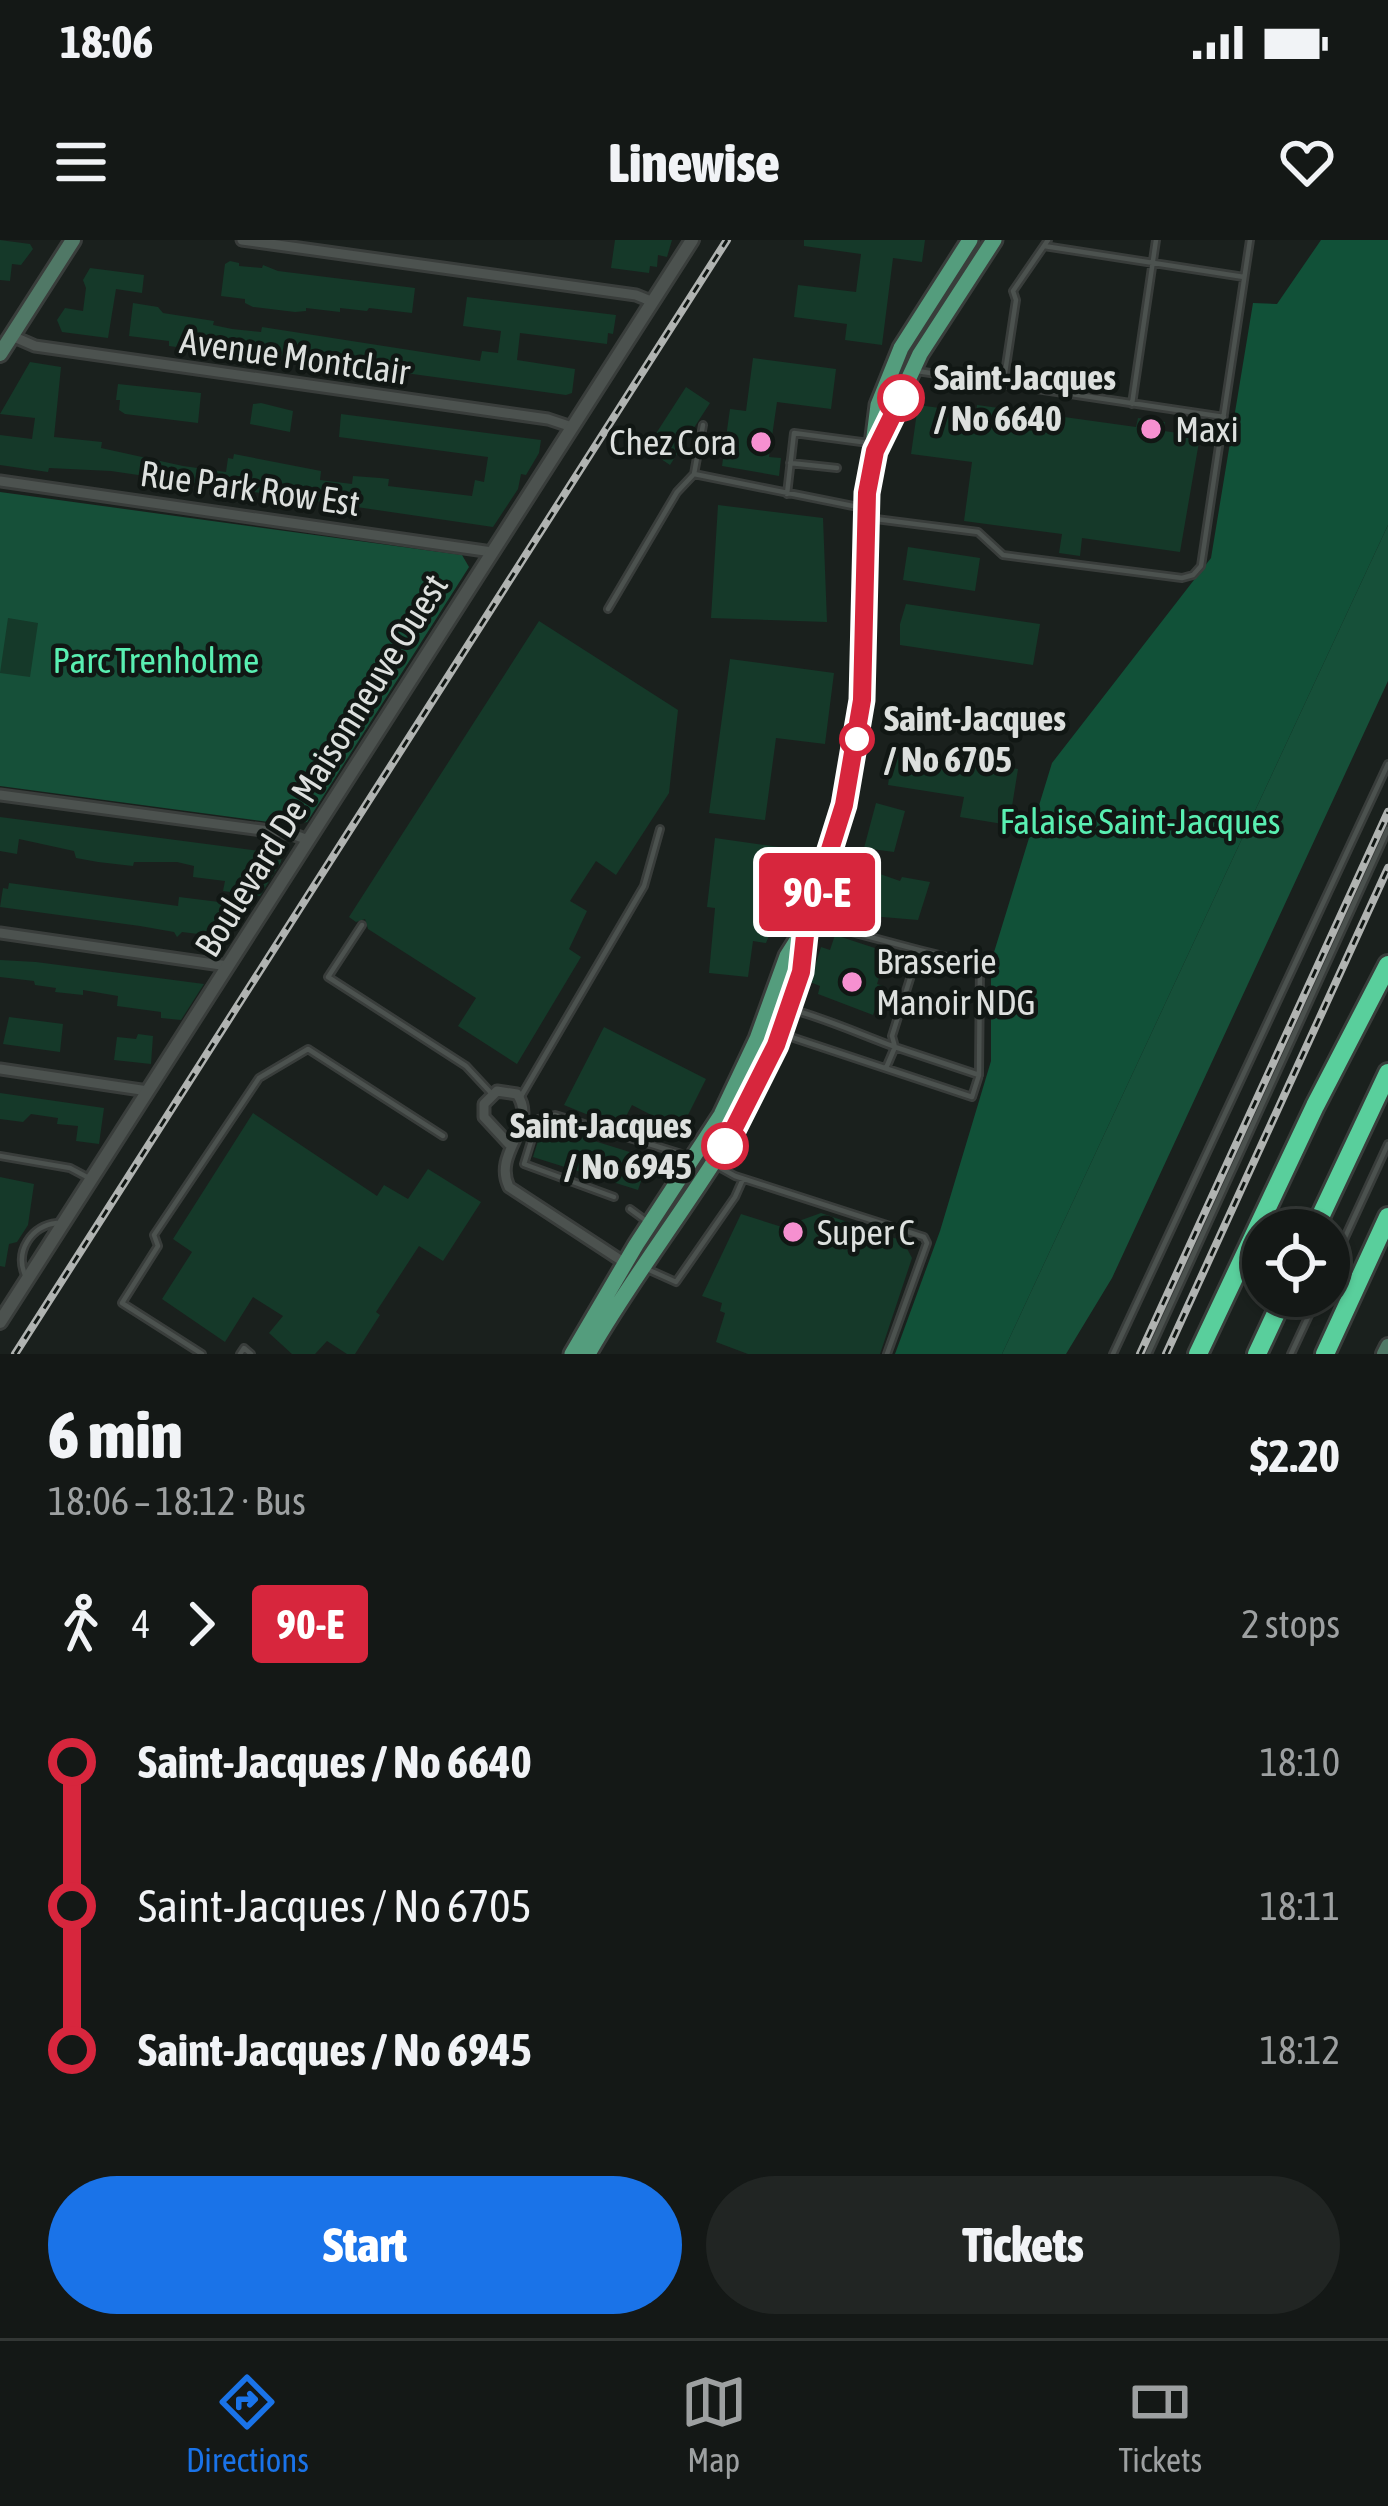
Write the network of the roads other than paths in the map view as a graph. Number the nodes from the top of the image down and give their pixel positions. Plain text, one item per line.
1 (73, 240) edge
2 (242, 240) edge
3 (692, 240) edge
4 (970, 240) edge
5 (994, 240) edge
6 (1156, 240) edge
7 (1250, 240) edge
8 (1046, 243) edge
9 (1152, 263) junction
10 (1244, 277) junction
11 (653, 302) junction
12 (12, 336) junction
13 (0, 354) edge
14 (895, 362) junction
15 (913, 370) junction
16 (1004, 386) junction
17 (1132, 404) junction
18 (1224, 418) junction
19 (703, 425) dead end
20 (572, 427) junction
21 (875, 447) junction
22 (790, 463) junction
23 (837, 468) dead end
24 (694, 474) junction
25 (0, 481) edge
26 (787, 494) junction
27 (865, 513) junction
28 (492, 552) junction
29 (608, 609) dead end
30 (1388, 764) edge
31 (0, 795) edge
32 (660, 829) dead end
33 (1388, 829) edge
34 (308, 840) junction
35 (807, 923) junction
36 (362, 925) dead end
37 (0, 933) edge
38 (919, 950) junction
39 (1388, 965) edge
40 (228, 966) junction
41 (788, 1008) junction
42 (780, 1033) junction
43 (895, 1047) junction
44 (886, 1068) junction
45 (0, 1069) edge
46 (1388, 1073) edge
47 (979, 1075) junction
48 (148, 1091) junction
49 (491, 1094) junction
50 (520, 1098) junction
51 (443, 1136) dead end
52 (509, 1144) junction
53 (1388, 1144) edge
54 (0, 1156) edge
55 (695, 1156) junction
56 (712, 1164) junction
57 (743, 1179) junction
58 (92, 1180) junction
59 (614, 1197) dead end
60 (630, 1209) dead end
61 (1324, 1209) edge
62 (1388, 1217) edge
63 (650, 1224) junction
64 (62, 1226) junction
65 (1350, 1226) edge
66 (632, 1267) junction
67 (28, 1278) junction
68 (6, 1305) edge
69 (1274, 1317) edge
70 (1308, 1317) edge
71 (0, 1322) edge
72 (202, 1354) edge
73 (240, 1354) edge
74 (251, 1354) edge
75 (572, 1354) edge
76 (588, 1354) edge
77 (887, 1354) edge
78 (1114, 1354) edge
79 (1148, 1354) edge
80 (1198, 1354) edge
81 (1257, 1354) edge
82 (1291, 1354) edge
83 (1324, 1354) edge

1 - 12 main road
2 - 11 street
3 - 11 street, Boulevard De Maisonneuve Ouest
4 - 14 main road
5 - 15 main road
6 - 9 lane
7 - 10 lane
8 - 9 lane
8 - 16 lane
9 - 10 lane
9 - 17 lane
10 - 18 lane
11 - 20 street, Boulevard De Maisonneuve Ouest
12 - 13 main road
12 - 20 street, Avenue Montclair
14 - 15 lane
14 - 21 main road
15 - 16 lane
15 - 21 main road
16 - 17 lane
17 - 18 lane
18 - 27 lane
19 - 24 lane
20 - 28 street, Boulevard De Maisonneuve Ouest
21 - 22 lane
21 - 27 main road
22 - 23 lane
22 - 26 lane
24 - 26 lane
24 - 29 lane
25 - 28 street, Rue Park Row Est
26 - 27 lane
27 - 35 main road
28 - 34 street, Boulevard De Maisonneuve Ouest
30 - 78 lane
31 - 34 street
32 - 50 lane
33 - 79 lane
34 - 40 street, Boulevard De Maisonneuve Ouest
35 - 38 lane
35 - 41 main road
35 - 55 main road
36 - 49 lane
37 - 40 street
38 - 43 lane
38 - 47 lane
39 - 80 highway
40 - 48 street, Boulevard De Maisonneuve Ouest
41 - 42 main road
41 - 43 lane
42 - 44 lane
42 - 56 main road
43 - 44 lane
43 - 47 lane
44 - 47 lane
45 - 48 street
46 - 61 highway
48 - 58 street, Boulevard De Maisonneuve Ouest
49 - 50 street
49 - 52 street
50 - 52 street
51 - 72 lane
52 - 66 street
53 - 65 lane
54 - 58 lane
55 - 56 lane
55 - 59 lane
55 - 63 main road
56 - 57 lane
56 - 66 main road
57 - 66 lane
57 - 77 lane
58 - 64 street, Boulevard De Maisonneuve Ouest
60 - 63 lane
62 - 83 highway
63 - 66 main road
64 - 67 street, Boulevard De Maisonneuve Ouest
64 - 67 lane
66 - 75 main road
66 - 76 main road
67 - 68 street, Boulevard De Maisonneuve Ouest
68 - 71 street, Boulevard De Maisonneuve Ouest
69 - 81 highway
70 - 82 lane
73 - 74 lane

